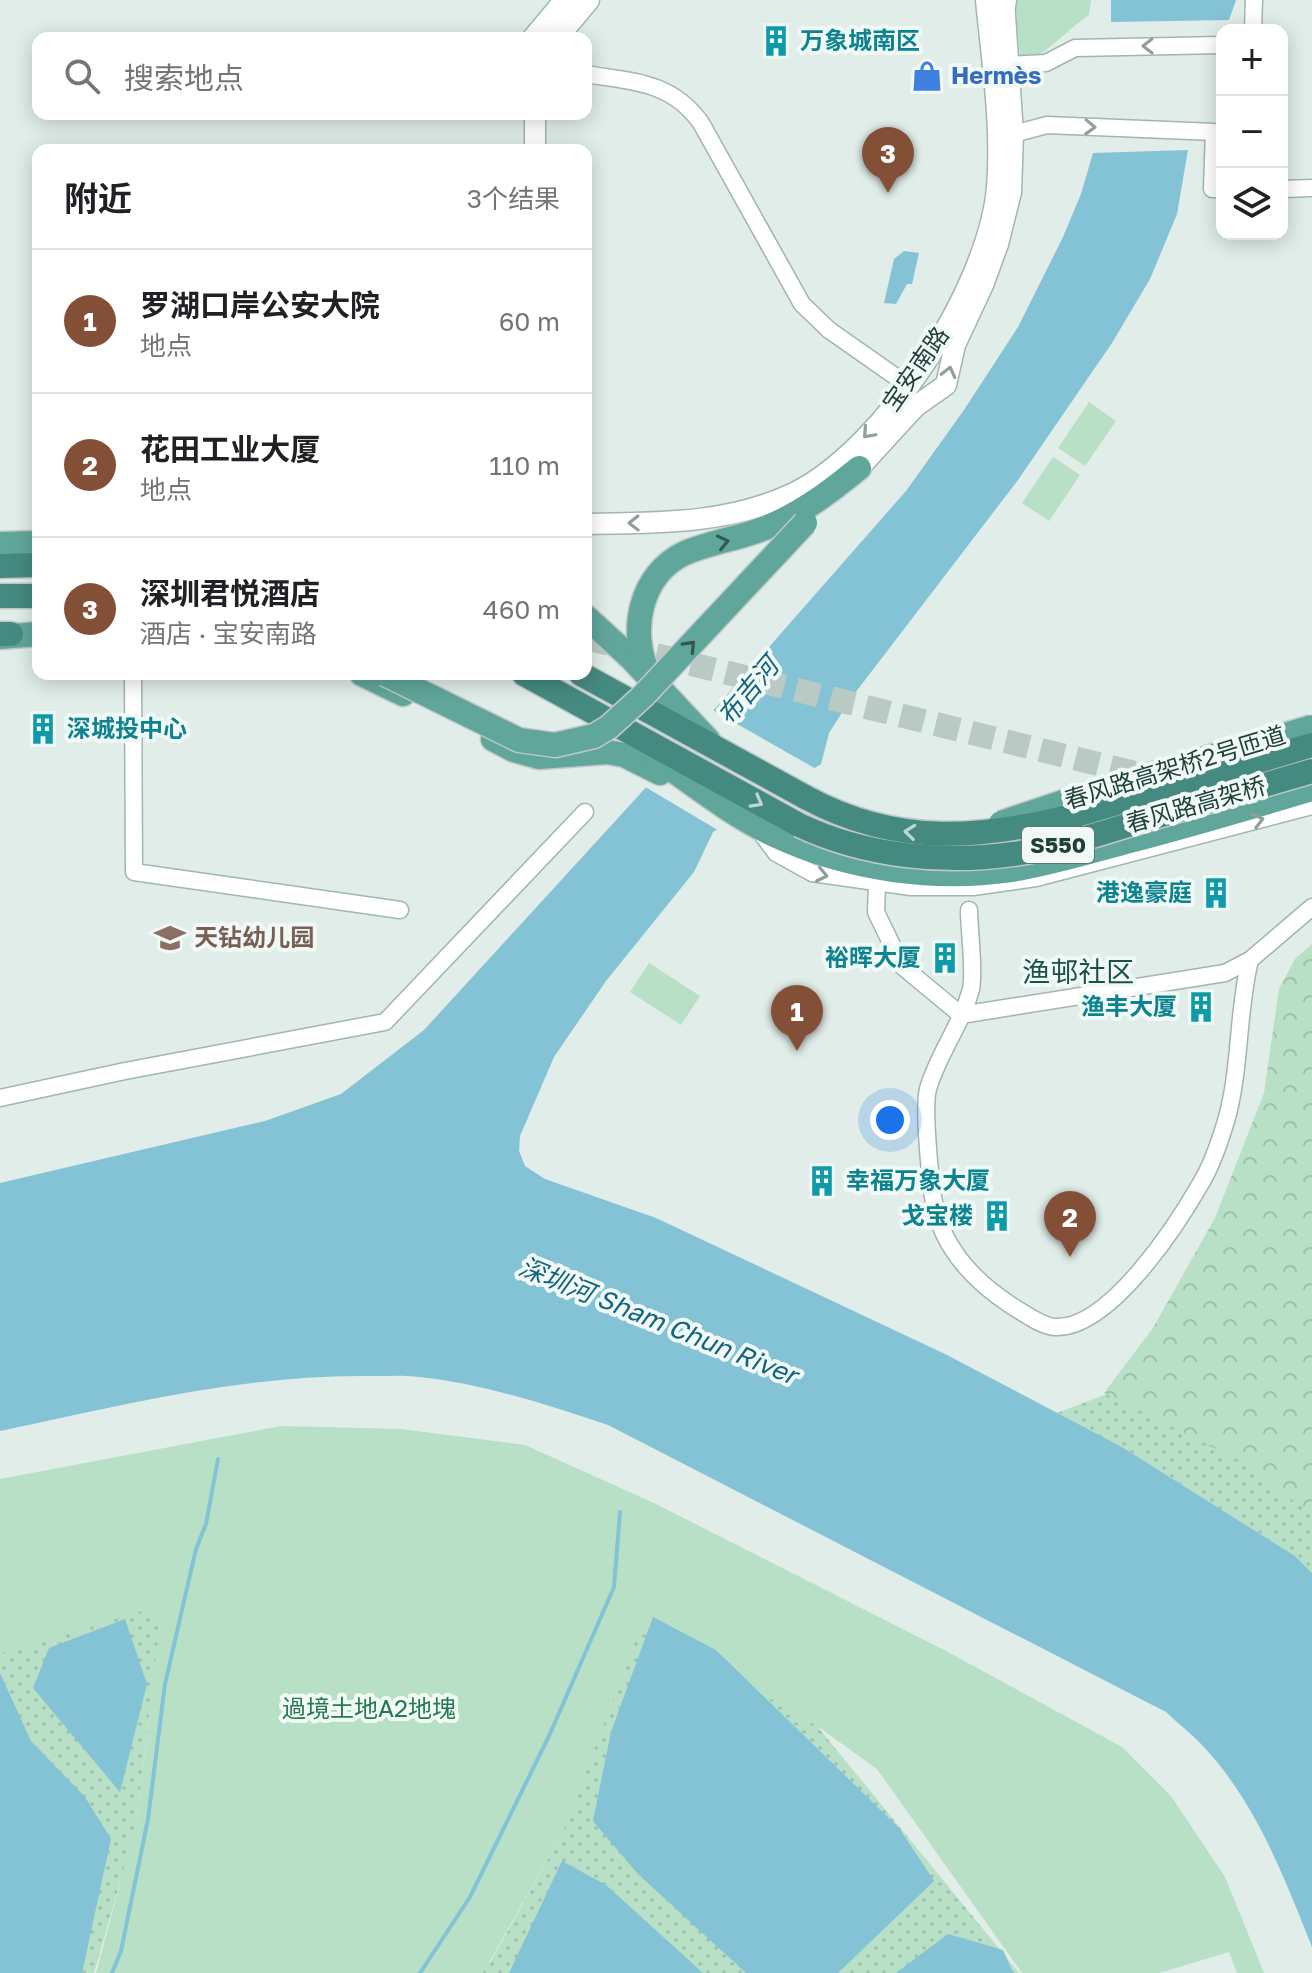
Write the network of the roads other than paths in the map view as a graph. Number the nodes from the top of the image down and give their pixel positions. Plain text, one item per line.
1 (566, 0) edge
2 (588, 0) edge
3 (1254, 0) edge
4 (1000, 2) edge
5 (1253, 24) edge
6 (539, 32) edge
7 (561, 32) edge
8 (1216, 45) edge
9 (1008, 65) junction
10 (592, 75) edge
11 (535, 120) edge
12 (1013, 134) junction
13 (535, 144) edge
14 (1312, 188) edge
15 (1216, 189) edge
16 (1288, 189) edge
17 (909, 386) junction
18 (859, 468) junction
19 (592, 524) edge
20 (0, 534) edge
21 (0, 544) edge
22 (32, 547) edge
23 (32, 549) edge
24 (32, 553) edge
25 (0, 566) edge
26 (592, 622) edge
27 (32, 634) edge
28 (4, 635) edge
29 (592, 679) edge
30 (133, 680) edge
31 (374, 680) edge
32 (397, 680) edge
33 (535, 680) edge
34 (665, 711) junction
35 (1312, 727) edge
36 (633, 745) junction
37 (1312, 745) edge
38 (1312, 771) edge
39 (1312, 789) edge
40 (1312, 806) edge
41 (585, 812) dead end
42 (946, 834) junction
43 (855, 872) junction
44 (877, 883) junction
45 (1312, 907) edge
46 (400, 910) dead end
47 (969, 910) dead end
48 (1250, 960) junction
49 (961, 1015) junction
50 (0, 1098) edge

1 - 6 main road
2 - 7 main road
3 - 5 street
4 - 9 street, 宝安南路
4 - 17 street, 宝安南路
8 -> 9 street
9 - 12 street, 宝安南路
10 - 17 street
11 - 13 street
12 -> 15 street
18 -> 12 street, 宝安南路
14 - 16 street
17 -> 19 street, 宝安南路
32 -> 18 main road, bridge
34 -> 18 main road
20 - 22 main road
21 - 23 main road
24 - 25 highway
26 - 34 main road
27 - 28 main road
29 - 34 highway, S550
30 - 46 street
31 - 36 main road
33 - 36 highway, S550
42 -> 34 highway, 春风路高架桥 / S550, bridge
35 - 42 main road, 春风路高架桥2号匝道, bridge
36 -> 38 highway, 春风路高架桥 / S550, bridge
36 -> 43 main road
37 - 42 highway, 春风路高架桥 / S550, bridge
39 - 43 main road
44 -> 40 street
41 - 50 street
43 - 44 street
44 - 49 street
45 - 48 street
47 - 49 street
48 - 49 street
48 - 49 street

